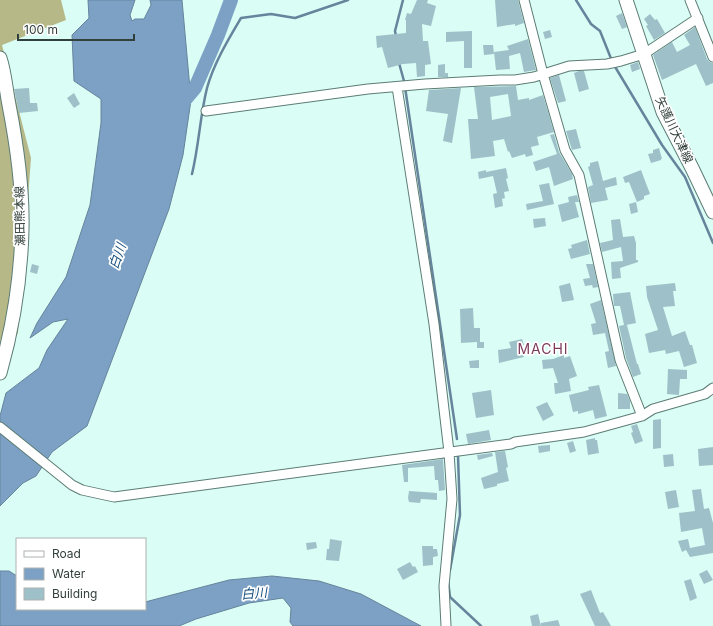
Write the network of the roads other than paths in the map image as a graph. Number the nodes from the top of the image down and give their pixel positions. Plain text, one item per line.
1 (524, 0) edge
2 (626, 0) edge
3 (690, 0) edge
4 (698, 18) junction
5 (644, 54) junction
6 (713, 57) edge
7 (0, 58) edge
8 (543, 74) junction
9 (397, 87) junction
10 (206, 111) dead end
11 (713, 212) edge
12 (0, 373) edge
13 (713, 388) edge
14 (642, 416) junction
15 (0, 427) edge
16 (449, 452) junction
17 (446, 626) edge

1 - 8 street
2 - 5 main road, 矢護川大津線
3 - 4 street
4 - 5 street
4 - 6 street
5 - 8 street
5 - 11 main road, 矢護川大津線
7 - 12 main road, 瀬田熊本線
8 - 9 street
8 - 14 street
9 - 10 street
9 - 16 street
13 - 14 street
14 - 16 street
15 - 16 street
16 - 17 street

